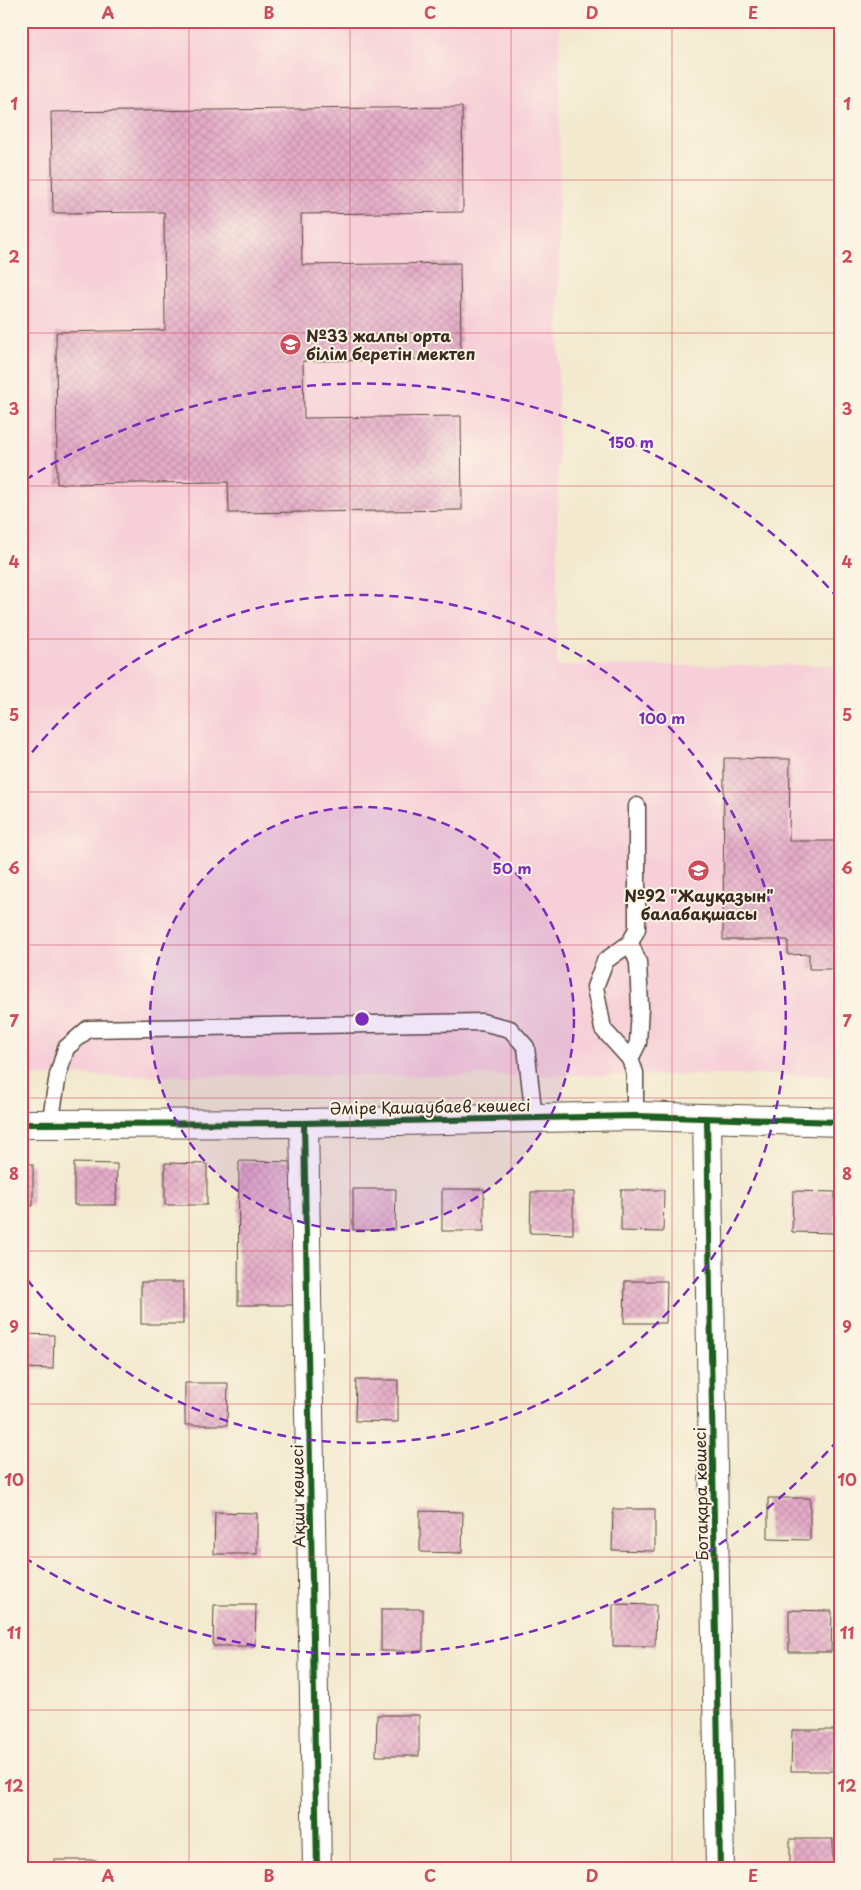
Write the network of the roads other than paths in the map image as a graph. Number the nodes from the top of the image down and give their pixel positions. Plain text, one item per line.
1 (637, 806) dead end
2 (630, 943) junction
3 (630, 1058) junction
4 (635, 1116) junction
5 (534, 1118) junction
6 (707, 1119) junction
7 (840, 1122) edge
8 (304, 1123) junction
9 (21, 1124) edge
10 (50, 1124) junction
11 (317, 1869) edge
12 (720, 1869) edge

1 - 2 lane
2 - 3 lane
2 - 3 lane
3 - 4 lane
4 - 5 street, Әміре Қашаубаев көшесі
4 - 6 street, Әміре Қашаубаев көшесі
5 - 8 street, Әміре Қашаубаев көшесі
5 - 10 lane
6 - 7 street, Әміре Қашаубаев көшесі
6 - 12 street, Ботақара көшесі
8 - 10 street, Әміре Қашаубаев көшесі
8 - 11 street, Ақши көшесі
9 - 10 street, Әміре Қашаубаев көшесі

